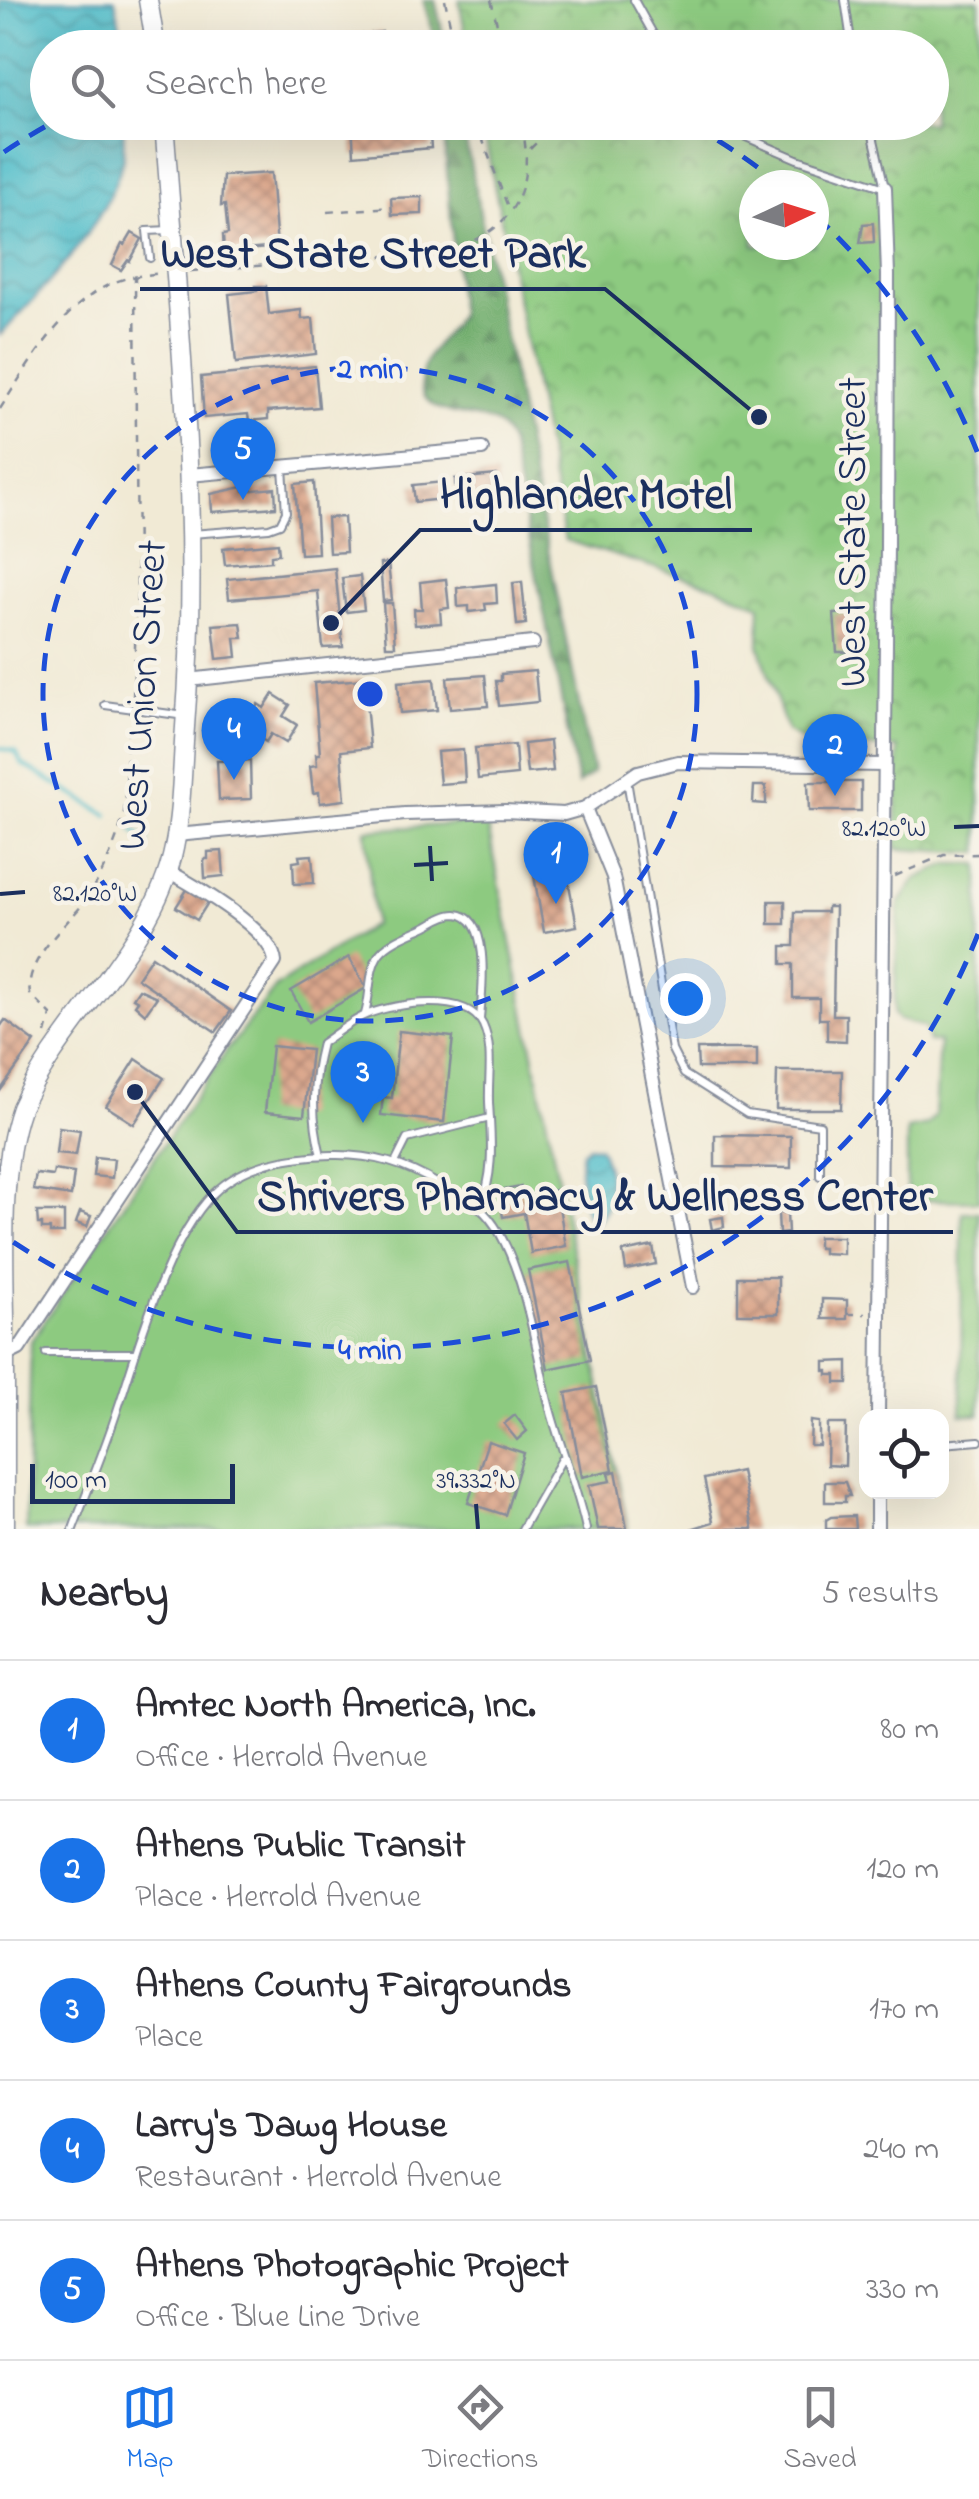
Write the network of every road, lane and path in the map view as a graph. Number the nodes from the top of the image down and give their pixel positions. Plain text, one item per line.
1 (148, 0) edge
2 (446, 0) edge
3 (491, 0) edge
4 (634, 0) edge
5 (845, 0) edge
6 (153, 30) edge
7 (452, 30) edge
8 (498, 30) edge
9 (651, 30) edge
10 (849, 30) edge
11 (165, 140) edge
12 (483, 140) edge
13 (525, 140) edge
14 (539, 140) edge
15 (754, 140) edge
16 (874, 140) edge
17 (528, 151) junction
18 (885, 188) junction
19 (391, 207) dead end
20 (327, 212) dead end
21 (510, 212) junction
22 (172, 230) junction
23 (150, 258) dead end
24 (187, 272) dead end
25 (163, 273) dead end
26 (135, 276) junction
27 (0, 409) edge
28 (482, 448) dead end
29 (283, 467) junction
30 (189, 474) junction
31 (191, 534) junction
32 (533, 644) dead end
33 (188, 680) junction
34 (105, 705) dead end
35 (133, 708) junction
36 (186, 716) junction
37 (884, 765) junction
38 (626, 779) junction
39 (585, 808) junction
40 (176, 835) junction
41 (979, 854) edge
42 (168, 871) junction
43 (882, 879) junction
44 (365, 1015) junction
45 (480, 1020) junction
46 (50, 1025) dead end
47 (490, 1118) junction
48 (322, 1155) junction
49 (396, 1163) junction
50 (820, 1176) dead end
51 (480, 1208) junction
52 (693, 1287) dead end
53 (847, 1314) dead end
54 (869, 1314) dead end
55 (134, 1353) junction
56 (46, 1354) dead end
57 (5, 1356) junction
58 (878, 1409) edge
59 (979, 1441) edge
60 (949, 1443) edge
61 (563, 1458) junction
62 (878, 1499) edge
63 (5, 1529) edge
64 (73, 1529) edge
65 (522, 1529) edge
66 (586, 1529) edge
67 (877, 1529) edge

1 - 6 main road
2 - 7 path
3 - 8 path
4 - 9 lane
5 - 10 lane
11 - 22 main road, West Union Street
12 - 21 path
13 - 17 path
14 - 17 path
15 - 18 lane
16 - 18 lane
17 - 21 path
18 - 37 street, West State Street
19 - 20 path
21 - 24 path
22 - 23 lane
22 - 30 main road, West Union Street
25 - 26 path
26 - 27 path
26 - 35 path
28 - 29 street
29 - 30 street
29 - 31 lane
30 - 31 main road, West Union Street
31 - 33 main road, West Union Street
32 - 33 street
33 - 36 main road, West Union Street
34 - 35 lane
35 - 36 lane
35 - 46 path
36 - 40 main road, West Union Street
37 - 38 street
37 - 43 street, West State Street
38 - 39 street
38 - 50 lane
39 - 40 street
39 - 52 street
40 - 42 main road, West Union Street
41 - 43 path
42 - 57 main road, West Union Street
42 - 57 street
43 - 58 street, West State Street
44 - 45 lane
44 - 45 lane
44 - 48 lane
45 - 47 lane
47 - 49 lane
47 - 51 lane
48 - 49 lane
48 - 55 lane
49 - 51 lane
51 - 61 lane
53 - 54 path
55 - 56 lane
55 - 64 lane
57 - 63 main road, West Union Street
59 - 60 lane
61 - 65 lane
61 - 66 lane
62 - 67 street

